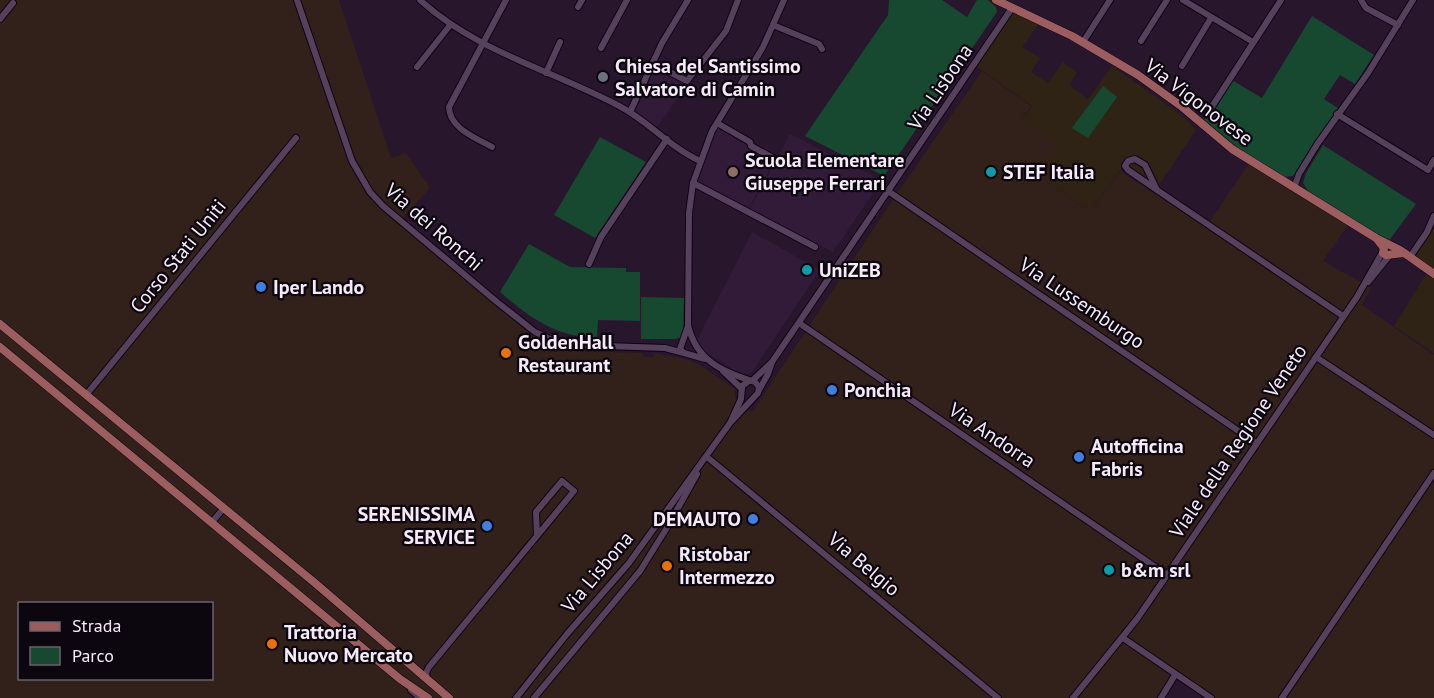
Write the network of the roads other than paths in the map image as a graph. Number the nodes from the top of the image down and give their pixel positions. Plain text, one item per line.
1 (297, 0) edge
2 (506, 0) edge
3 (617, 0) edge
4 (688, 0) edge
5 (738, 0) edge
6 (784, 0) edge
7 (996, 0) edge
8 (1110, 0) edge
9 (1167, 0) edge
10 (1183, 0) edge
11 (1361, 0) edge
12 (1413, 0) edge
13 (421, 1) edge
14 (1280, 1) edge
15 (13, 3) dead end
16 (626, 3) edge
17 (1012, 8) junction
18 (1211, 18) junction
19 (0, 19) edge
20 (451, 24) junction
21 (773, 25) junction
22 (1398, 26) junction
23 (1141, 41) dead end
24 (1083, 42) junction
25 (1253, 42) junction
26 (484, 43) junction
27 (562, 44) dead end
28 (601, 48) dead end
29 (822, 49) dead end
30 (652, 63) junction
31 (1182, 66) dead end
32 (417, 67) dead end
33 (546, 73) junction
34 (1211, 108) dead end
35 (630, 112) junction
36 (1337, 114) junction
37 (717, 123) junction
38 (296, 138) dead end
39 (667, 139) junction
40 (492, 147) dead end
41 (775, 159) dead end
42 (1434, 160) edge
43 (700, 161) junction
44 (693, 183) junction
45 (1291, 186) junction
46 (1157, 189) junction
47 (888, 191) junction
48 (1434, 216) edge
49 (815, 247) dead end
50 (1389, 250) junction
51 (1407, 255) junction
52 (589, 264) dead end
53 (1434, 274) edge
54 (1343, 315) junction
55 (799, 323) junction
56 (0, 324) edge
57 (688, 325) junction
58 (682, 342) junction
59 (694, 344) junction
60 (0, 347) edge
61 (665, 348) junction
62 (686, 353) junction
63 (1316, 357) junction
64 (707, 359) junction
65 (772, 362) junction
66 (722, 369) junction
67 (751, 380) junction
68 (759, 390) junction
69 (742, 391) junction
70 (86, 395) junction
71 (755, 396) junction
72 (730, 423) junction
73 (1434, 435) edge
74 (1256, 443) junction
75 (707, 457) junction
76 (701, 466) junction
77 (1434, 473) edge
78 (224, 509) junction
79 (212, 522) junction
80 (537, 536) junction
81 (629, 563) junction
82 (640, 571) junction
83 (1167, 574) junction
84 (567, 634) junction
85 (1123, 638) junction
86 (579, 645) junction
87 (429, 667) junction
88 (414, 668) junction
89 (1175, 675) junction
90 (400, 679) junction
91 (430, 682) junction
92 (420, 698) edge
93 (428, 698) edge
94 (449, 698) edge
95 (456, 698) edge
96 (516, 698) edge
97 (536, 698) edge
98 (998, 698) edge
99 (1073, 698) edge
100 (1161, 698) edge
101 (1211, 698) edge
102 (1282, 698) edge

1 - 61 street, Via dei Ronchi
2 - 26 street
3 - 16 street
4 - 30 street
5 - 30 street
6 - 21 street
7 - 17 main road, Via Vigonovese
8 - 24 street
9 - 23 street
10 - 18 street
11 - 22 street
12 - 22 street
13 - 20 street
14 - 25 street
15 - 19 street
16 - 28 street
17 - 24 main road, Via Vigonovese
17 - 47 street, Via Lisbona
18 - 25 street
18 - 31 street
20 - 26 street
20 - 32 street
21 - 29 street
21 - 37 street
22 - 36 street
24 - 45 main road, Via Vigonovese
25 - 34 street
26 - 33 street
26 - 40 street
27 - 33 street
30 - 35 street
33 - 35 street
35 - 39 street
36 - 42 street
36 - 45 street
37 - 41 street
37 - 43 street
38 - 70 street, Corso Stati Uniti
39 - 43 street
39 - 52 street
43 - 44 street
44 - 49 street
44 - 57 street
45 - 50 main road, Via Vigonovese
46 - 46 street
46 - 54 street
47 - 55 street, Via Lisbona
47 - 74 street, Via Lussemburgo
48 - 51 street
50 - 51 main road, Via Vigonovese
50 - 54 street, Viale della Regione Veneto
51 - 53 main road, Via Vigonovese
54 - 63 street, Viale della Regione Veneto
55 - 65 street, Via Lisbona
55 - 83 street, Via Andorra
56 - 70 main road
57 - 58 street
57 - 59 street
58 - 59 street
58 - 61 street, Via dei Ronchi
58 - 62 street
59 - 62 street
59 - 64 street
60 - 79 main road
61 - 62 street, Via dei Ronchi
62 - 64 street, Via dei Ronchi
63 - 73 street
63 - 74 street, Viale della Regione Veneto
64 - 66 street
65 - 67 street, Via Lisbona
65 - 68 street, Via Lisbona
66 - 67 street
66 - 69 street
67 - 68 street
67 - 69 street, Via Lisbona
68 - 71 street, Via Lisbona
69 - 71 street
69 - 72 street, Via Lisbona
70 - 78 main road
71 - 72 street, Via Lisbona
72 - 75 street, Via Lisbona
74 - 83 street, Viale della Regione Veneto
75 - 76 street, Via Lisbona
75 - 98 street, Via Belgio
76 - 81 street, Via Lisbona
76 - 82 street, Via Lisbona
77 - 102 street
78 - 79 street
78 - 88 main road
79 - 90 main road
80 - 80 street
80 - 87 street
81 - 82 street
81 - 84 street, Via Lisbona
82 - 86 street, Via Lisbona
83 - 85 street, Viale della Regione Veneto
84 - 86 street
84 - 96 street, Via Lisbona
85 - 89 street
85 - 99 street, Viale della Regione Veneto
86 - 97 street, Via Lisbona
87 - 88 street
87 - 91 street
88 - 91 main road
89 - 100 street
89 - 101 street
90 - 92 street
90 - 93 main road
91 - 94 main road
91 - 95 street

